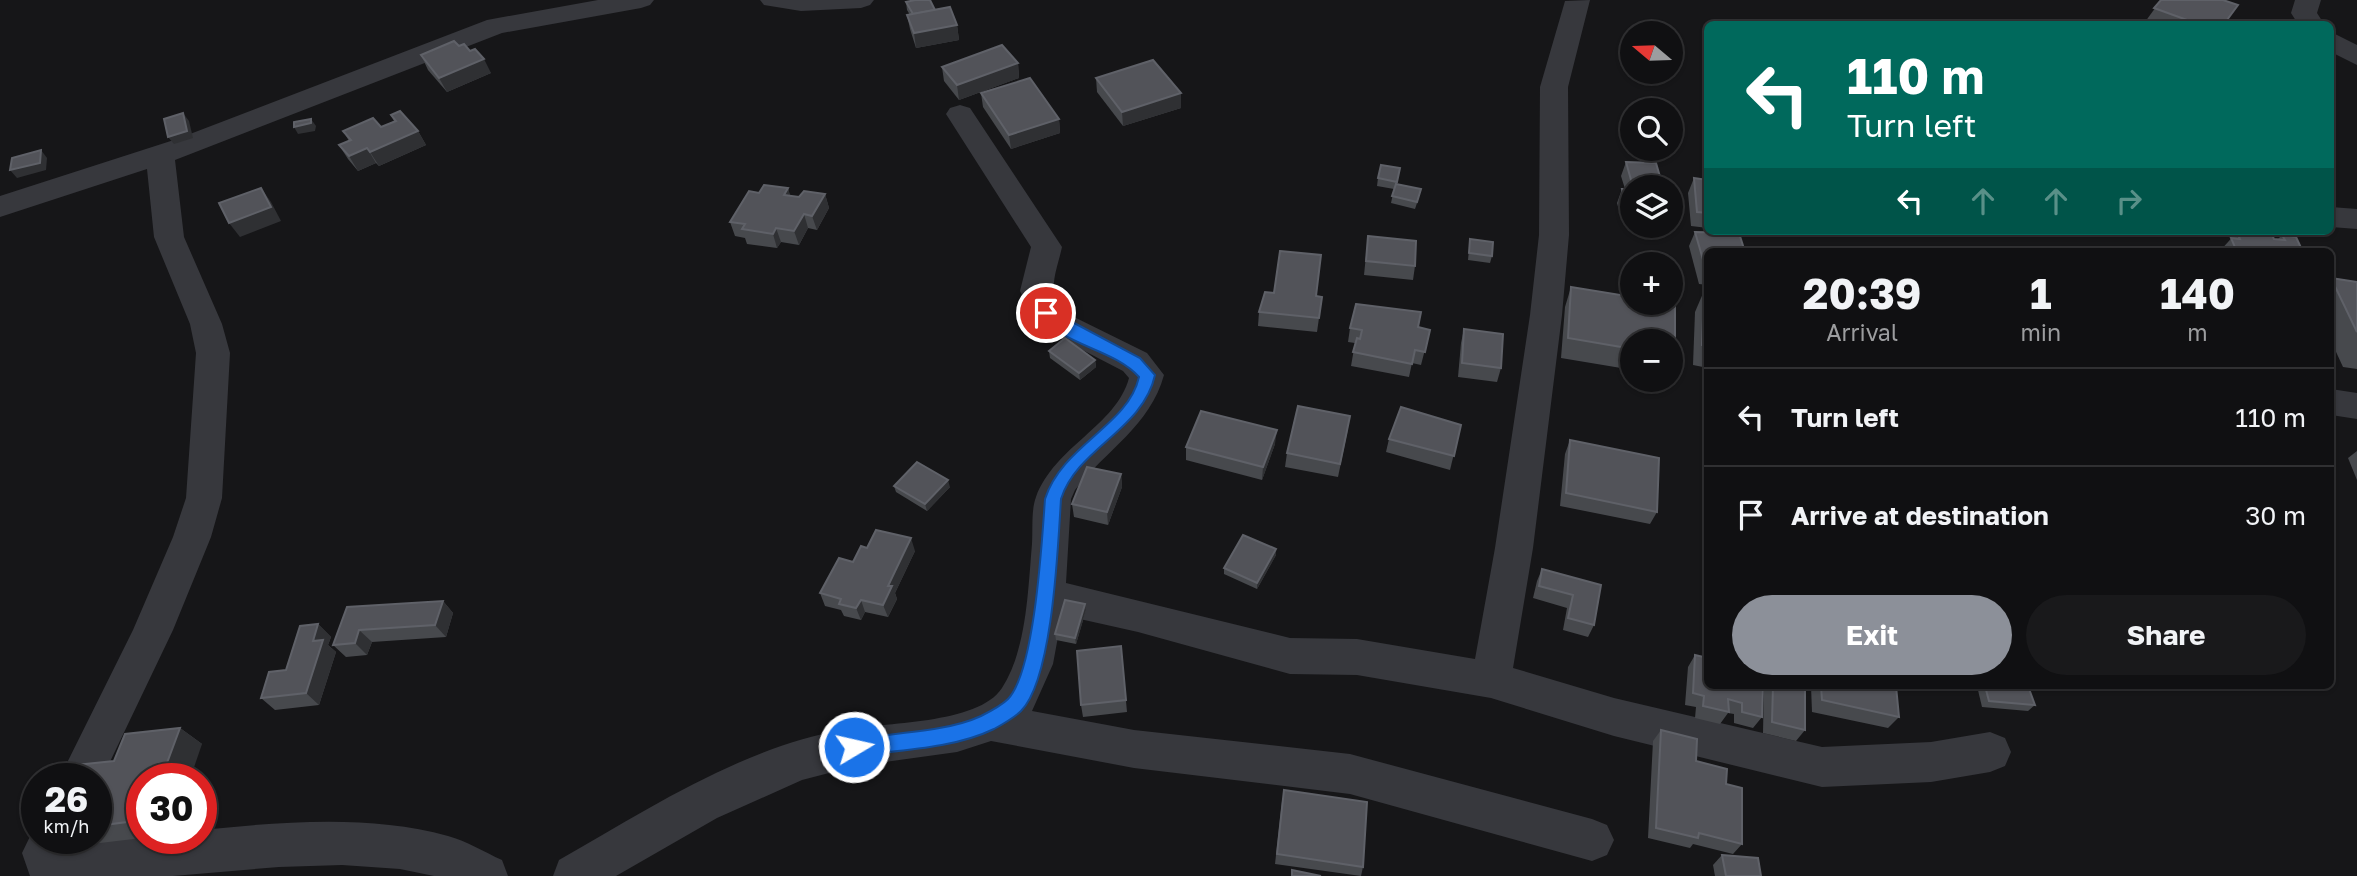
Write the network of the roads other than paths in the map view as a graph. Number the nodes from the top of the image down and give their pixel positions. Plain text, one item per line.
1 (641, 0) edge
2 (773, 0) edge
3 (861, 0) edge
4 (2308, 0) edge
5 (1578, 1) edge
6 (2309, 21) edge
7 (2334, 42) edge
8 (2357, 57) edge
9 (960, 114) dead end
10 (160, 155) junction
11 (0, 207) edge
12 (2334, 216) edge
13 (2357, 219) edge
14 (2334, 402) edge
15 (2357, 406) edge
16 (1046, 596) junction
17 (1491, 680) junction
18 (989, 722) junction
19 (1990, 752) dead end
20 (88, 763) edge
21 (1592, 840) dead end
22 (44, 854) edge
23 (486, 876) edge
24 (575, 876) edge

1 - 10 street
2 - 3 street
4 - 6 street
5 - 17 street
7 - 8 street
9 - 16 street
10 - 11 street
10 - 20 street
12 - 13 street
14 - 15 street
16 - 17 street
16 - 18 street
17 - 19 street
18 - 21 street
18 - 24 street
22 - 23 street

